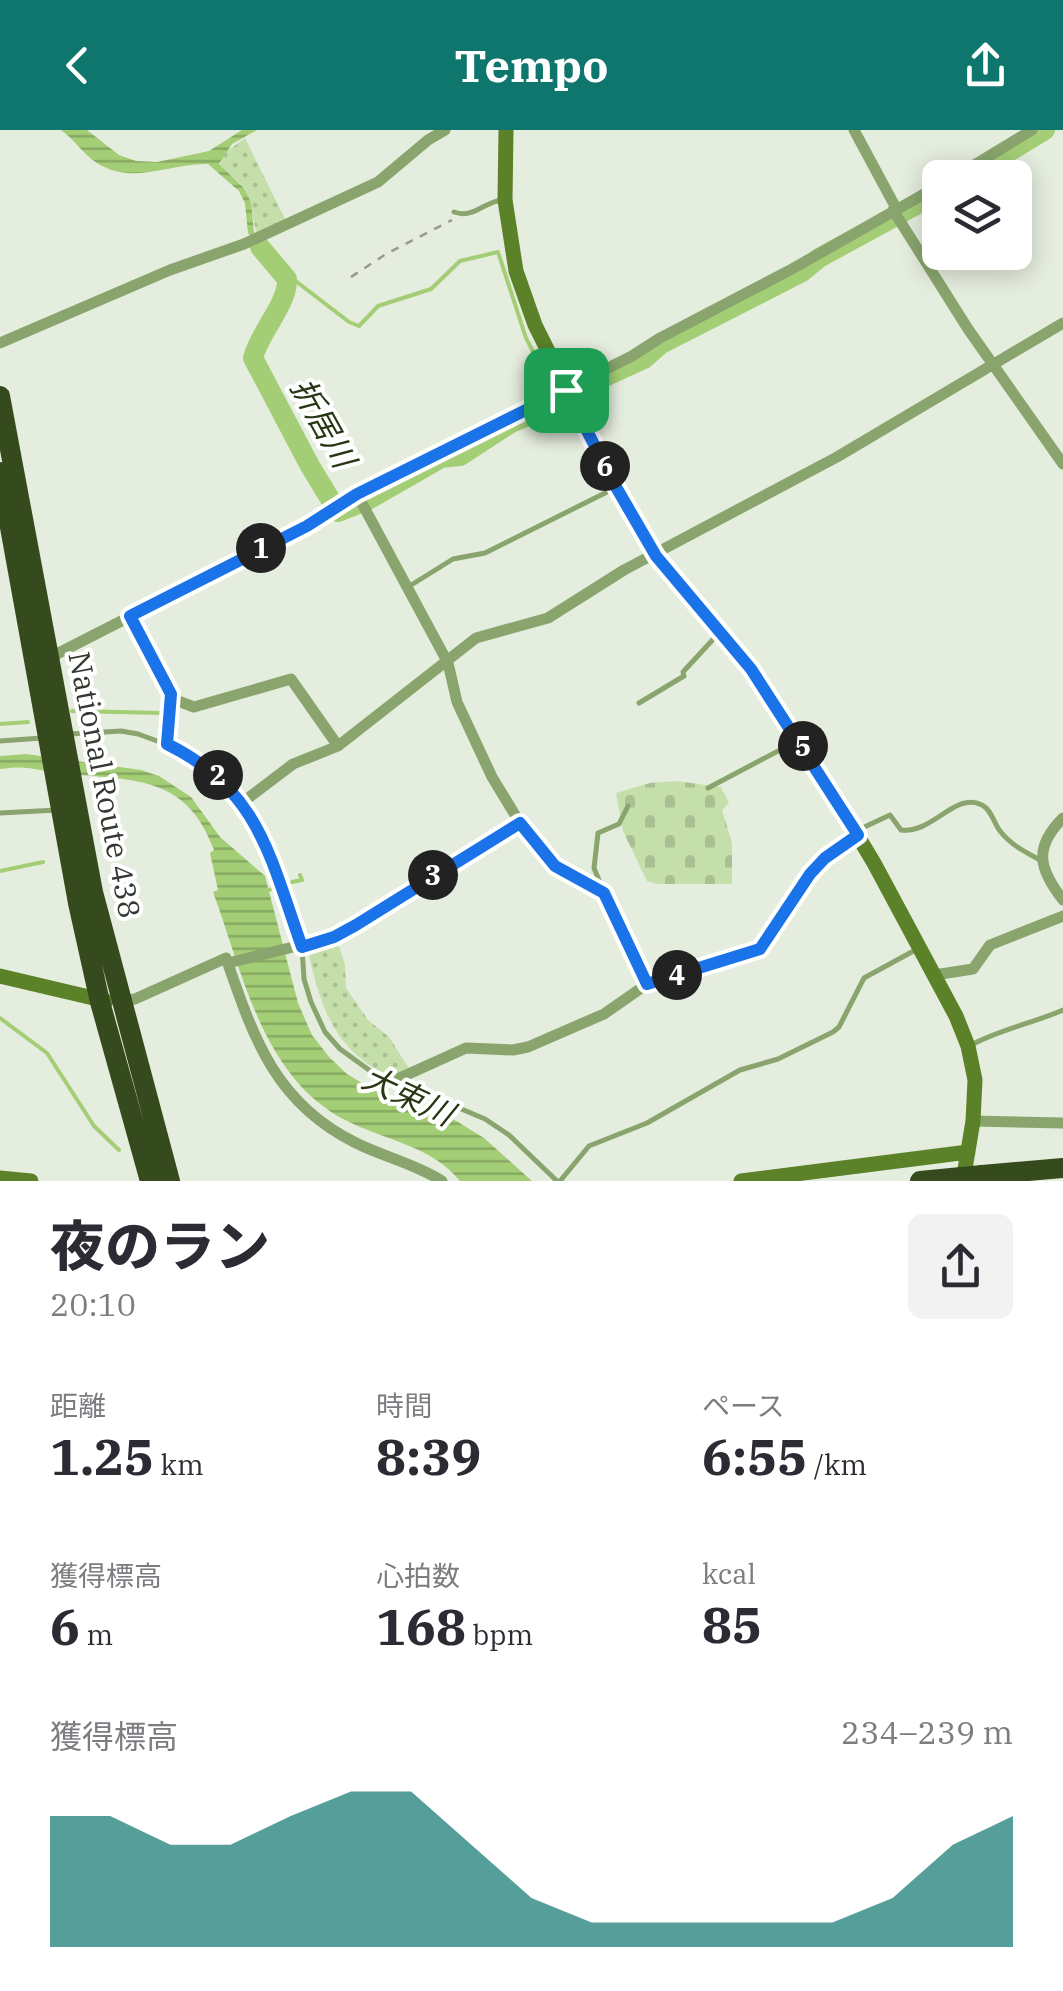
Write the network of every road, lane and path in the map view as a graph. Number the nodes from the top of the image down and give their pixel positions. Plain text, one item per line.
1 (445, 130) edge
2 (506, 130) edge
3 (854, 130) edge
4 (1032, 130) edge
5 (983, 160) edge
6 (922, 196) edge
7 (505, 200) junction
8 (454, 212) dead end
9 (896, 213) junction
10 (462, 215) junction
11 (351, 277) dead end
12 (1063, 324) edge
13 (0, 343) edge
14 (993, 366) junction
15 (566, 390) junction
16 (0, 396) edge
17 (1063, 464) edge
18 (0, 472) edge
19 (616, 487) junction
20 (360, 499) junction
21 (656, 556) junction
22 (408, 587) junction
23 (130, 616) junction
24 (720, 632) junction
25 (41, 661) junction
26 (448, 663) junction
27 (171, 694) junction
28 (640, 703) dead end
29 (55, 739) junction
30 (800, 740) junction
31 (0, 741) edge
32 (167, 744) junction
33 (338, 746) junction
34 (708, 788) dead end
35 (243, 802) junction
36 (65, 806) junction
37 (628, 806) dead end
38 (0, 813) edge
39 (1063, 818) edge
40 (520, 823) junction
41 (857, 833) junction
42 (1040, 860) junction
43 (604, 893) junction
44 (1063, 900) edge
45 (1063, 916) edge
46 (921, 947) junction
47 (295, 948) junction
48 (230, 962) junction
49 (934, 975) junction
50 (0, 976) edge
51 (647, 984) junction
52 (110, 1001) junction
53 (1063, 1010) edge
54 (968, 1046) junction
55 (393, 1081) junction
56 (973, 1121) junction
57 (1063, 1123) edge
58 (968, 1152) junction
59 (1063, 1168) edge
60 (0, 1178) edge
61 (972, 1178) edge
62 (31, 1181) edge
63 (150, 1181) edge
64 (170, 1181) edge
65 (442, 1181) edge
66 (558, 1181) edge
67 (740, 1181) edge
68 (920, 1181) edge

1 - 13 street
2 - 7 street
3 - 9 street
4 - 5 street
6 - 9 street
7 - 10 lane
7 - 15 street
8 - 10 lane
9 - 14 street
9 - 15 street
10 - 11 path
12 - 14 street
14 - 17 street
14 - 21 street
15 - 19 street
15 - 20 street
16 - 25 highway, National Route 438
18 - 25 highway, National Route 438
19 - 21 street
19 - 22 lane
20 - 22 street
20 - 23 street
21 - 24 street
21 - 26 street
22 - 26 street
23 - 25 street
23 - 27 street
24 - 28 lane
24 - 30 street
25 - 29 highway, National Route 438
26 - 33 street
26 - 40 street
27 - 32 street
27 - 33 street
29 - 31 lane
29 - 32 lane
29 - 36 highway, National Route 438
30 - 34 lane
30 - 41 street
32 - 35 lane
33 - 35 street
35 - 47 lane
36 - 38 lane
36 - 52 highway, National Route 438
37 - 43 lane
39 - 42 street
40 - 43 street
40 - 47 street
41 - 42 lane
41 - 46 street
41 - 51 street
42 - 44 street
43 - 51 street
45 - 49 street
46 - 49 street
46 - 66 lane
47 - 48 street
47 - 55 lane
48 - 52 street
48 - 65 street
49 - 54 street
50 - 52 street
51 - 55 street
52 - 63 highway, National Route 438
52 - 64 highway, National Route 438
53 - 54 lane
54 - 56 street
55 - 66 lane
56 - 57 street
56 - 58 street
58 - 61 street
58 - 67 street
59 - 61 highway
60 - 62 street
61 - 68 highway, bridge

